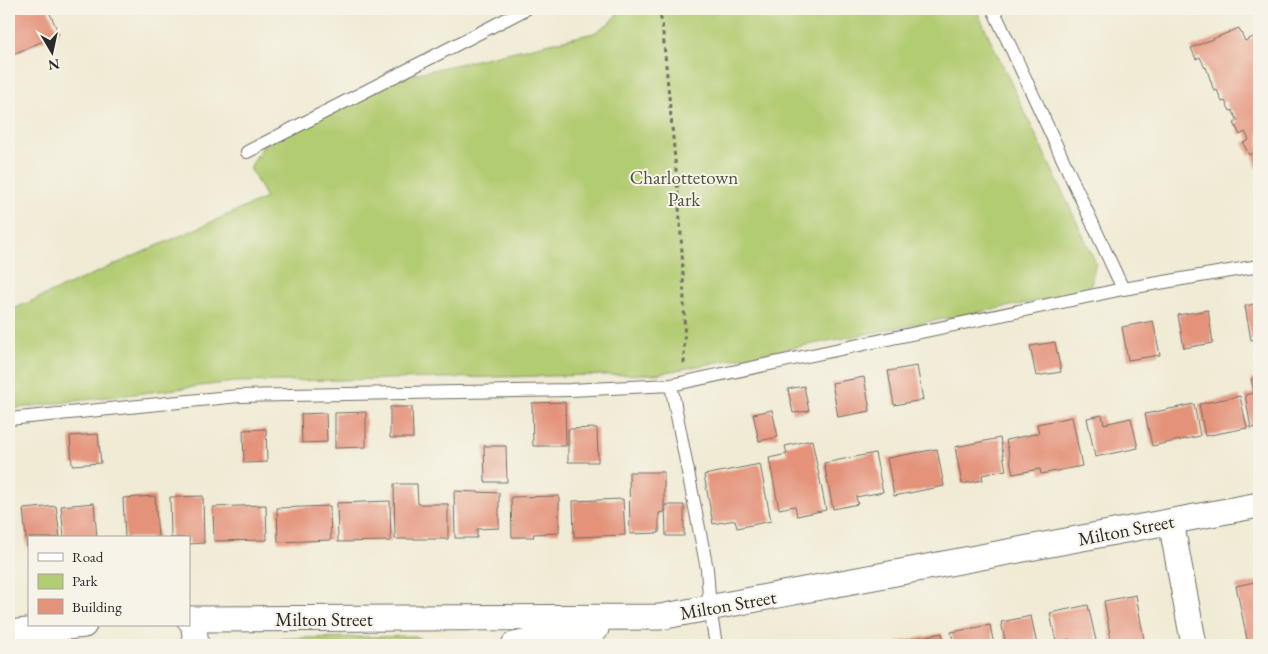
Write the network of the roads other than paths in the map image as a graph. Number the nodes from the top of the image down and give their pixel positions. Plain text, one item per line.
1 (526, 9) edge
2 (993, 9) edge
3 (247, 152) dead end
4 (1259, 266) edge
5 (1123, 289) junction
6 (678, 384) junction
7 (9, 419) edge
8 (1259, 505) edge
9 (1171, 522) junction
10 (710, 609) junction
11 (660, 617) junction
12 (191, 619) edge
13 (75, 626) edge
14 (9, 633) edge
15 (196, 645) edge
16 (514, 645) edge
17 (716, 645) edge
18 (1194, 645) edge

1 - 3 lane
2 - 5 lane
4 - 5 lane
5 - 6 lane
6 - 7 lane
6 - 10 lane
8 - 9 street, Milton Street
9 - 10 street, Milton Street
9 - 18 street
10 - 11 street, Milton Street
10 - 17 lane
11 - 12 street, Milton Street
11 - 16 street
12 - 15 street
13 - 14 street

